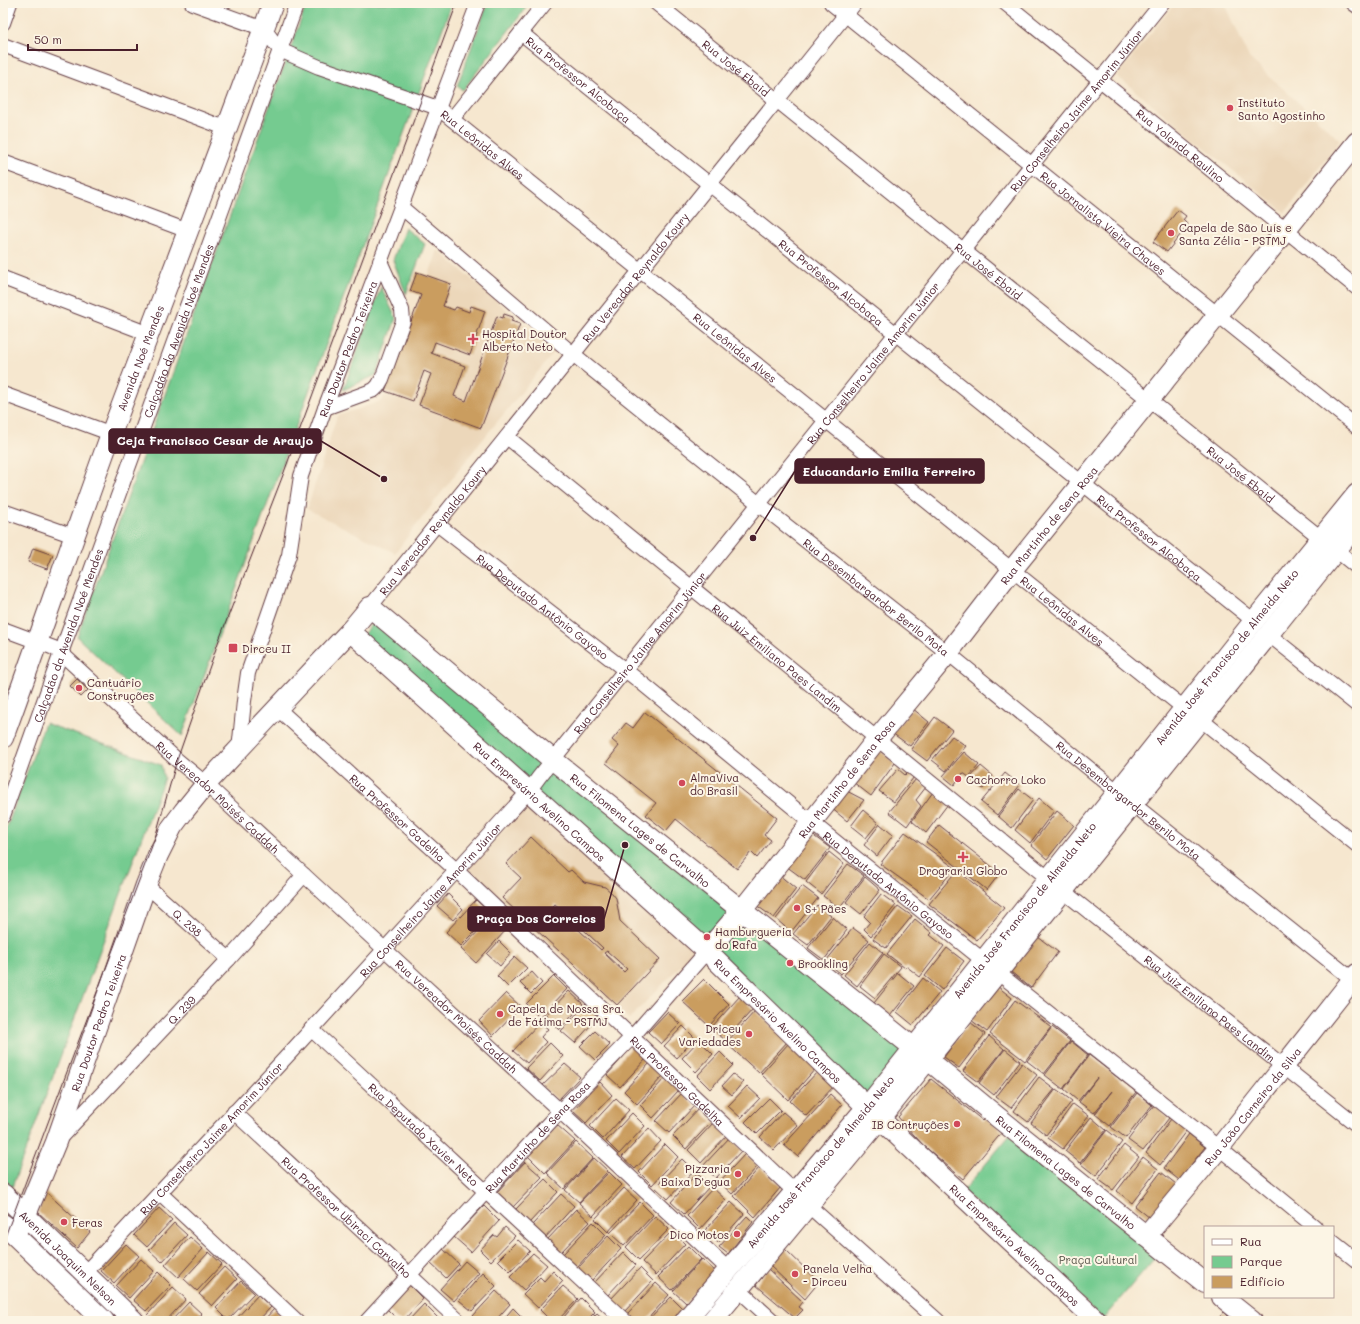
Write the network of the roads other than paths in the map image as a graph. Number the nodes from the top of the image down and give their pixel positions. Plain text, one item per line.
1 (10, 3) edge
2 (192, 3) edge
3 (273, 3) edge
4 (297, 3) edge
5 (478, 3) edge
6 (545, 3) edge
7 (656, 3) edge
8 (831, 3) edge
9 (855, 3) edge
10 (1005, 3) edge
11 (1162, 3) edge
12 (1353, 3) edge
13 (1357, 6) edge
14 (845, 15) junction
15 (3, 23) edge
16 (264, 29) junction
17 (521, 33) junction
18 (3, 45) edge
19 (280, 50) junction
20 (1100, 80) junction
21 (777, 100) junction
22 (438, 108) junction
23 (452, 119) junction
24 (228, 129) junction
25 (1356, 145) edge
26 (3, 162) edge
27 (1031, 164) junction
28 (709, 184) junction
29 (400, 207) junction
30 (188, 230) junction
31 (1286, 230) junction
32 (964, 250) junction
33 (380, 261) junction
34 (640, 270) junction
35 (3, 278) edge
36 (1357, 288) edge
37 (1218, 315) junction
38 (149, 334) junction
39 (896, 334) junction
40 (573, 354) junction
41 (3, 394) edge
42 (1150, 400) junction
43 (325, 408) junction
44 (826, 420) junction
45 (1357, 427) edge
46 (112, 434) junction
47 (507, 437) junction
48 (1082, 484) junction
49 (1357, 494) edge
50 (759, 504) junction
51 (3, 511) edge
52 (437, 524) junction
53 (1357, 524) edge
54 (74, 536) junction
55 (1329, 544) junction
56 (1357, 567) edge
57 (1012, 570) junction
58 (692, 588) junction
59 (370, 607) junction
60 (1261, 628) junction
61 (3, 629) edge
62 (350, 631) junction
63 (37, 642) junction
64 (61, 653) junction
65 (948, 653) junction
66 (625, 671) junction
67 (1357, 705) edge
68 (278, 708) junction
69 (1192, 714) junction
70 (3, 738) edge
71 (877, 739) junction
72 (239, 750) junction
73 (553, 760) junction
74 (206, 784) junction
75 (528, 792) junction
76 (1126, 798) junction
77 (3, 816) edge
78 (811, 822) junction
79 (1357, 846) edge
80 (457, 871) junction
81 (304, 875) junction
82 (146, 885) junction
83 (1056, 885) junction
84 (742, 910) junction
85 (384, 949) junction
86 (707, 951) junction
87 (229, 959) junction
88 (990, 967) junction
89 (1355, 979) edge
90 (311, 1029) junction
91 (633, 1036) junction
92 (920, 1054) junction
93 (1284, 1067) junction
94 (560, 1111) junction
95 (234, 1112) junction
96 (873, 1113) junction
97 (1357, 1125) edge
98 (56, 1142) junction
99 (1219, 1148) junction
100 (487, 1192) junction
101 (796, 1192) junction
102 (160, 1193) junction
103 (3, 1194) edge
104 (809, 1206) junction
105 (25, 1217) junction
106 (1314, 1226) edge
107 (8, 1229) edge
108 (1146, 1236) junction
109 (1334, 1243) edge
110 (1357, 1261) edge
111 (729, 1270) junction
112 (84, 1274) junction
113 (410, 1274) junction
114 (1204, 1282) edge
115 (738, 1289) junction
116 (1223, 1298) edge
117 (104, 1321) edge
118 (134, 1321) edge
119 (298, 1321) edge
120 (367, 1321) edge
121 (460, 1321) edge
122 (625, 1321) edge
123 (685, 1321) edge
124 (712, 1321) edge
125 (773, 1321) edge
126 (938, 1321) edge
127 (1096, 1321) edge
128 (1252, 1321) edge

1 - 15 street
2 - 16 street
3 - 16 street, Avenida Noé Mendes
4 - 19 street, Calçadão da Avenida Noé Mendes
5 - 22 street, Rua Doutor Pedro Teixeira
6 - 17 street
7 - 21 street, Rua José Ebaid
8 - 14 street, Rua Jornalista Vieira Chaves
9 - 14 street, Rua Vereador Reynaldo Koury
10 - 20 street, Rua Yolanda Raulino
11 - 20 street, Rua Conselheiro Jaime Amorim Júnior
12 - 13 street
14 - 21 street, Rua Vereador Reynaldo Koury
14 - 27 street, Rua Jornalista Vieira Chaves
16 - 19 street, Rua Leônidas Alves
16 - 24 street, Avenida Noé Mendes
17 - 23 street
17 - 28 street, Rua Professor Alcobaça
18 - 24 street
19 - 22 street, Rua Leônidas Alves
19 - 64 street, Calçadão da Avenida Noé Mendes
20 - 27 street, Rua Conselheiro Jaime Amorim Júnior
20 - 31 street, Rua Yolanda Raulino
21 - 28 street, Rua Vereador Reynaldo Koury
21 - 32 street, Rua José Ebaid
22 - 23 street, Rua Leônidas Alves
22 - 29 street, Rua Doutor Pedro Teixeira
23 - 34 street, Rua Leônidas Alves
24 - 30 street, Avenida Noé Mendes
25 - 31 street, Rua Martinho de Sena Rosa
26 - 30 street
27 - 32 street, Rua Conselheiro Jaime Amorim Júnior
27 - 37 street, Rua Jornalista Vieira Chaves
28 - 34 street, Rua Vereador Reynaldo Koury
28 - 39 street, Rua Professor Alcobaça
29 - 33 street, Rua Doutor Pedro Teixeira
29 - 40 street, Rua Desembargardor Berilo Mota
30 - 38 street, Avenida Noé Mendes
31 - 36 street, Rua Yolanda Raulino
31 - 37 street, Rua Martinho de Sena Rosa
32 - 39 street, Rua Conselheiro Jaime Amorim Júnior
32 - 42 street, Rua José Ebaid
33 - 43 street, Rua Doutor Pedro Teixeira
33 - 43 street
34 - 40 street, Rua Vereador Reynaldo Koury
34 - 44 street, Rua Leônidas Alves
35 - 38 street
37 - 42 street, Rua Martinho de Sena Rosa
37 - 45 street, Rua Jornalista Vieira Chaves
38 - 46 street, Avenida Noé Mendes
39 - 44 street, Rua Conselheiro Jaime Amorim Júnior
39 - 48 street, Rua Professor Alcobaça
40 - 47 street, Rua Vereador Reynaldo Koury
40 - 50 street, Rua Desembargardor Berilo Mota
41 - 46 street
42 - 48 street, Rua Martinho de Sena Rosa
42 - 55 street, Rua José Ebaid
43 - 72 street, Rua Doutor Pedro Teixeira
44 - 50 street, Rua Conselheiro Jaime Amorim Júnior
44 - 57 street, Rua Leônidas Alves
46 - 54 street, Avenida Noé Mendes
47 - 52 street, Rua Vereador Reynaldo Koury
47 - 58 street, Rua Juiz Emiliano Paes Landim
48 - 57 street, Rua Martinho de Sena Rosa
48 - 60 street, Rua Professor Alcobaça
49 - 55 street, Avenida José Francisco de Almeida Neto
50 - 58 street, Rua Conselheiro Jaime Amorim Júnior
50 - 65 street, Rua Desembargardor Berilo Mota
51 - 54 street
52 - 59 street, Rua Vereador Reynaldo Koury
52 - 66 street, Rua Deputado Antônio Gayoso
53 - 55 street, Avenida José Francisco de Almeida Neto
54 - 63 street, Avenida Noé Mendes
55 - 56 street, Rua José Ebaid
55 - 60 street, Avenida José Francisco de Almeida Neto
57 - 65 street, Rua Martinho de Sena Rosa
57 - 69 street, Rua Leônidas Alves
58 - 66 street, Rua Conselheiro Jaime Amorim Júnior
58 - 71 street, Rua Juiz Emiliano Paes Landim
59 - 62 street, Rua Doutor Pedro Teixeira
59 - 73 street, Rua Filomena Lages de Carvalho
60 - 67 street, Rua Professor Alcobaça
60 - 69 street, Avenida José Francisco de Almeida Neto
61 - 63 street, Rua Vereador Moisés Caddah
62 - 68 street, Rua Doutor Pedro Teixeira
62 - 75 street, Rua Empresário Avelino Campos
63 - 64 street, Rua Vereador Moisés Caddah
63 - 70 street, Avenida Noé Mendes
64 - 74 street, Rua Vereador Moisés Caddah
64 - 77 street, Calçadão da Avenida Noé Mendes
65 - 71 street, Rua Martinho de Sena Rosa
65 - 76 street, Rua Desembargardor Berilo Mota
66 - 73 street, Rua Conselheiro Jaime Amorim Júnior
66 - 78 street, Rua Deputado Antônio Gayoso
68 - 72 street, Rua Doutor Pedro Teixeira
68 - 80 street, Rua Professor Gadelha
69 - 76 street, Avenida José Francisco de Almeida Neto
69 - 79 street, Rua Leônidas Alves
71 - 78 street, Rua Martinho de Sena Rosa
71 - 83 street, Rua Juiz Emiliano Paes Landim
72 - 74 street, Rua Doutor Pedro Teixeira
73 - 75 street, Rua Conselheiro Jaime Amorim Júnior
73 - 84 street, Rua Filomena Lages de Carvalho
74 - 81 street, Rua Vereador Moisés Caddah
74 - 82 street, Rua Doutor Pedro Teixeira
75 - 80 street, Rua Conselheiro Jaime Amorim Júnior
75 - 86 street, Rua Empresário Avelino Campos
76 - 83 street, Avenida José Francisco de Almeida Neto
76 - 89 street, Rua Desembargardor Berilo Mota
78 - 84 street, Rua Martinho de Sena Rosa
78 - 88 street, Rua Deputado Antônio Gayoso
80 - 85 street, Rua Conselheiro Jaime Amorim Júnior
80 - 91 street, Rua Professor Gadelha
81 - 85 street, Rua Vereador Moisés Caddah
81 - 87 street, Q. 239
82 - 87 street, Q. 238
82 - 98 street, Rua Doutor Pedro Teixeira
83 - 88 street, Avenida José Francisco de Almeida Neto
83 - 93 street, Rua Juiz Emiliano Paes Landim
84 - 86 street, Rua Martinho de Sena Rosa
84 - 92 street, Rua Filomena Lages de Carvalho
85 - 90 street, Rua Conselheiro Jaime Amorim Júnior
85 - 94 street, Rua Vereador Moisés Caddah
86 - 91 street, Rua Martinho de Sena Rosa
86 - 96 street, Rua Empresário Avelino Campos
87 - 98 street, Q. 239
88 - 92 street, Avenida José Francisco de Almeida Neto
88 - 99 street, Rua Deputado Antônio Gayoso
89 - 93 street, Rua João Carneiro da Silva
90 - 95 street, Rua Conselheiro Jaime Amorim Júnior
90 - 100 street, Rua Deputado Xavier Neto
91 - 94 street, Rua Martinho de Sena Rosa
91 - 101 street, Rua Professor Gadelha
92 - 96 street, Avenida José Francisco de Almeida Neto
92 - 108 street, Rua Filomena Lages de Carvalho
93 - 97 street, Rua Juiz Emiliano Paes Landim
93 - 99 street, Rua João Carneiro da Silva
94 - 100 street, Rua Martinho de Sena Rosa
94 - 111 street, Rua Vereador Moisés Caddah
95 - 102 street, Rua Conselheiro Jaime Amorim Júnior
95 - 113 street, Rua Professor Ubiraci Carvalho
96 - 101 street, Avenida José Francisco de Almeida Neto
96 - 104 street, Avenida José Francisco de Almeida Neto
96 - 127 street, Rua Empresário Avelino Campos
98 - 105 street, Rua Doutor Pedro Teixeira
99 - 106 street, Rua Deputado Antônio Gayoso
99 - 108 street, Rua João Carneiro da Silva
100 - 113 street, Rua Martinho de Sena Rosa
100 - 122 street, Rua Deputado Xavier Neto
101 - 111 street, Avenida José Francisco de Almeida Neto
102 - 112 street, Rua Conselheiro Jaime Amorim Júnior
102 - 119 street
103 - 105 street, Avenida Joaquim Nelson
104 - 115 street, Avenida José Francisco de Almeida Neto
104 - 126 street
105 - 107 street, Rua Doutor Pedro Teixeira
105 - 112 street, Avenida Joaquim Nelson
107 - 117 street, Avenida Joaquim Nelson
108 - 114 street, Rua Filomena Lages de Carvalho
109 - 110 street
111 - 123 street, Avenida José Francisco de Almeida Neto
112 - 118 street, Avenida Joaquim Nelson
113 - 120 street, Rua Martinho de Sena Rosa
113 - 121 street, Rua Professor Ubiraci Carvalho
115 - 124 street, Avenida José Francisco de Almeida Neto
115 - 125 street
116 - 128 street

